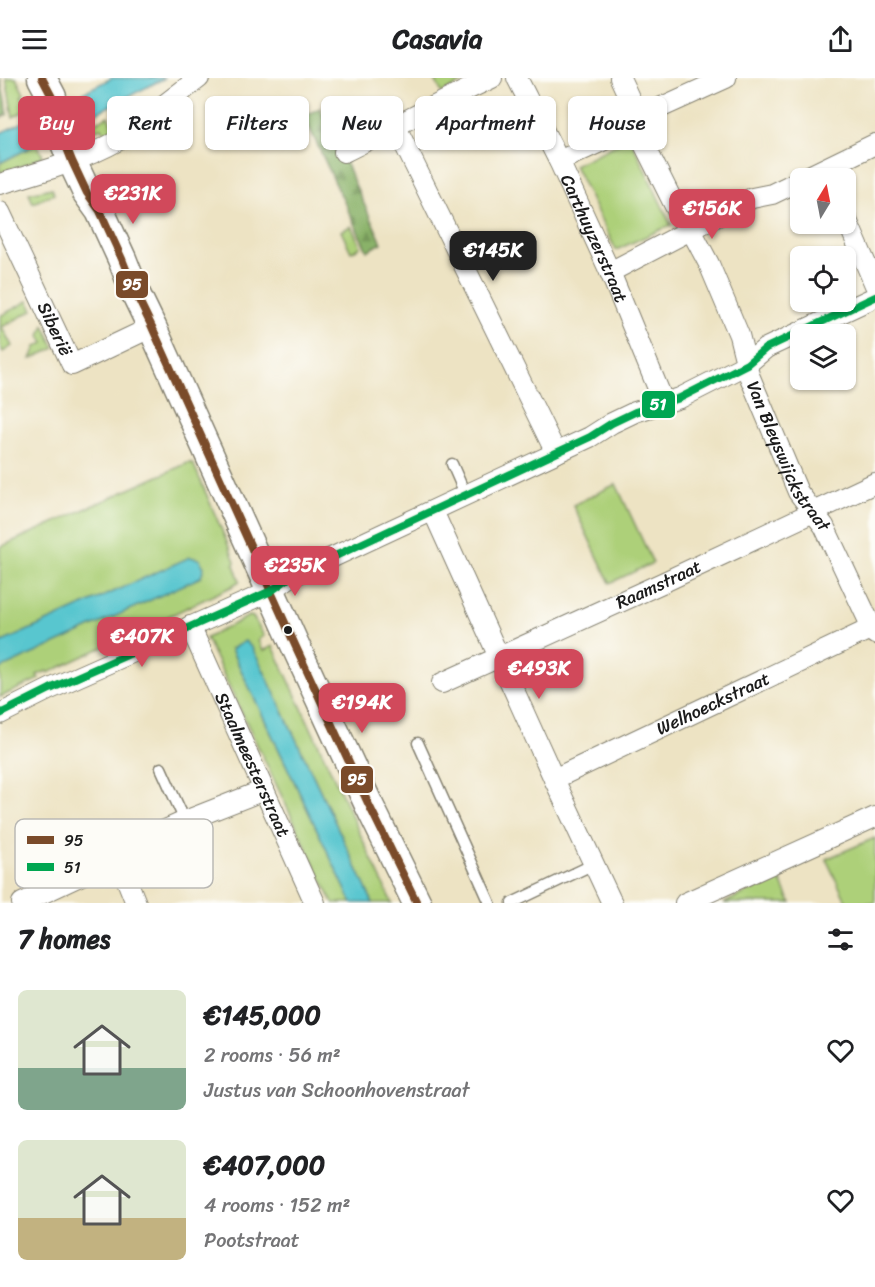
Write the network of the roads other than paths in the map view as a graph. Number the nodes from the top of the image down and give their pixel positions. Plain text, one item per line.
1 (199, 78) edge
2 (492, 78) edge
3 (517, 78) edge
4 (620, 78) edge
5 (726, 78) edge
6 (628, 96) edge
7 (667, 105) edge
8 (403, 123) edge
9 (403, 141) edge
10 (875, 144) edge
11 (76, 150) edge
12 (348, 150) edge
13 (583, 150) edge
14 (647, 150) edge
15 (344, 152) dead end
16 (80, 158) junction
17 (559, 161) junction
18 (837, 168) edge
19 (0, 184) edge
20 (790, 185) edge
21 (0, 212) edge
22 (691, 230) junction
23 (853, 234) edge
24 (610, 272) junction
25 (875, 285) edge
26 (875, 297) edge
27 (152, 327) junction
28 (747, 364) junction
29 (664, 402) junction
30 (556, 453) junction
31 (453, 464) dead end
32 (875, 483) edge
33 (466, 496) junction
34 (433, 512) junction
35 (813, 513) junction
36 (271, 591) junction
37 (190, 626) junction
38 (874, 631) edge
39 (499, 657) junction
40 (442, 683) dead end
41 (0, 714) edge
42 (418, 743) dead end
43 (161, 768) dead end
44 (554, 779) junction
45 (264, 790) junction
46 (875, 817) edge
47 (185, 819) edge
48 (188, 819) edge
49 (594, 864) junction
50 (54, 888) edge
51 (130, 888) edge
52 (22, 903) edge
53 (136, 903) edge
54 (315, 903) edge
55 (417, 903) edge
56 (490, 903) edge
57 (512, 903) edge
58 (612, 903) edge
59 (685, 903) edge

1 - 16 street
2 - 8 street
3 - 17 street, Carthuyzerstraat
4 - 6 street, Van Bleyswijckstraat
5 - 7 street
9 - 30 street
10 - 18 street
11 - 16 street
12 - 15 street
13 - 17 street
14 - 22 street, Van Bleyswijckstraat
16 - 19 street
16 - 27 street
17 - 24 street, Carthuyzerstraat
20 - 22 street
21 - 27 street, Siberië
22 - 24 street
22 - 28 street, Van Bleyswijckstraat
23 - 25 street
24 - 29 street, Carthuyzerstraat
26 - 28 street
27 - 36 street
28 - 29 street
28 - 35 street, Van Bleyswijckstraat
29 - 30 street
30 - 33 street
31 - 33 lane
32 - 35 street, Raamstraat
33 - 34 street
34 - 36 street
34 - 39 street
35 - 38 street, Van Bleyswijckstraat
35 - 39 street, Raamstraat
36 - 37 street
36 - 55 street
37 - 41 street
37 - 45 street, Staalmeesterstraat
38 - 44 street, Welhoeckstraat
39 - 40 street, Raamstraat
39 - 44 street
42 - 56 lane
43 - 47 lane
44 - 49 street
45 - 48 street
45 - 54 street, Staalmeesterstraat
46 - 59 street
49 - 57 lane
49 - 58 street
50 - 52 street
51 - 53 street

